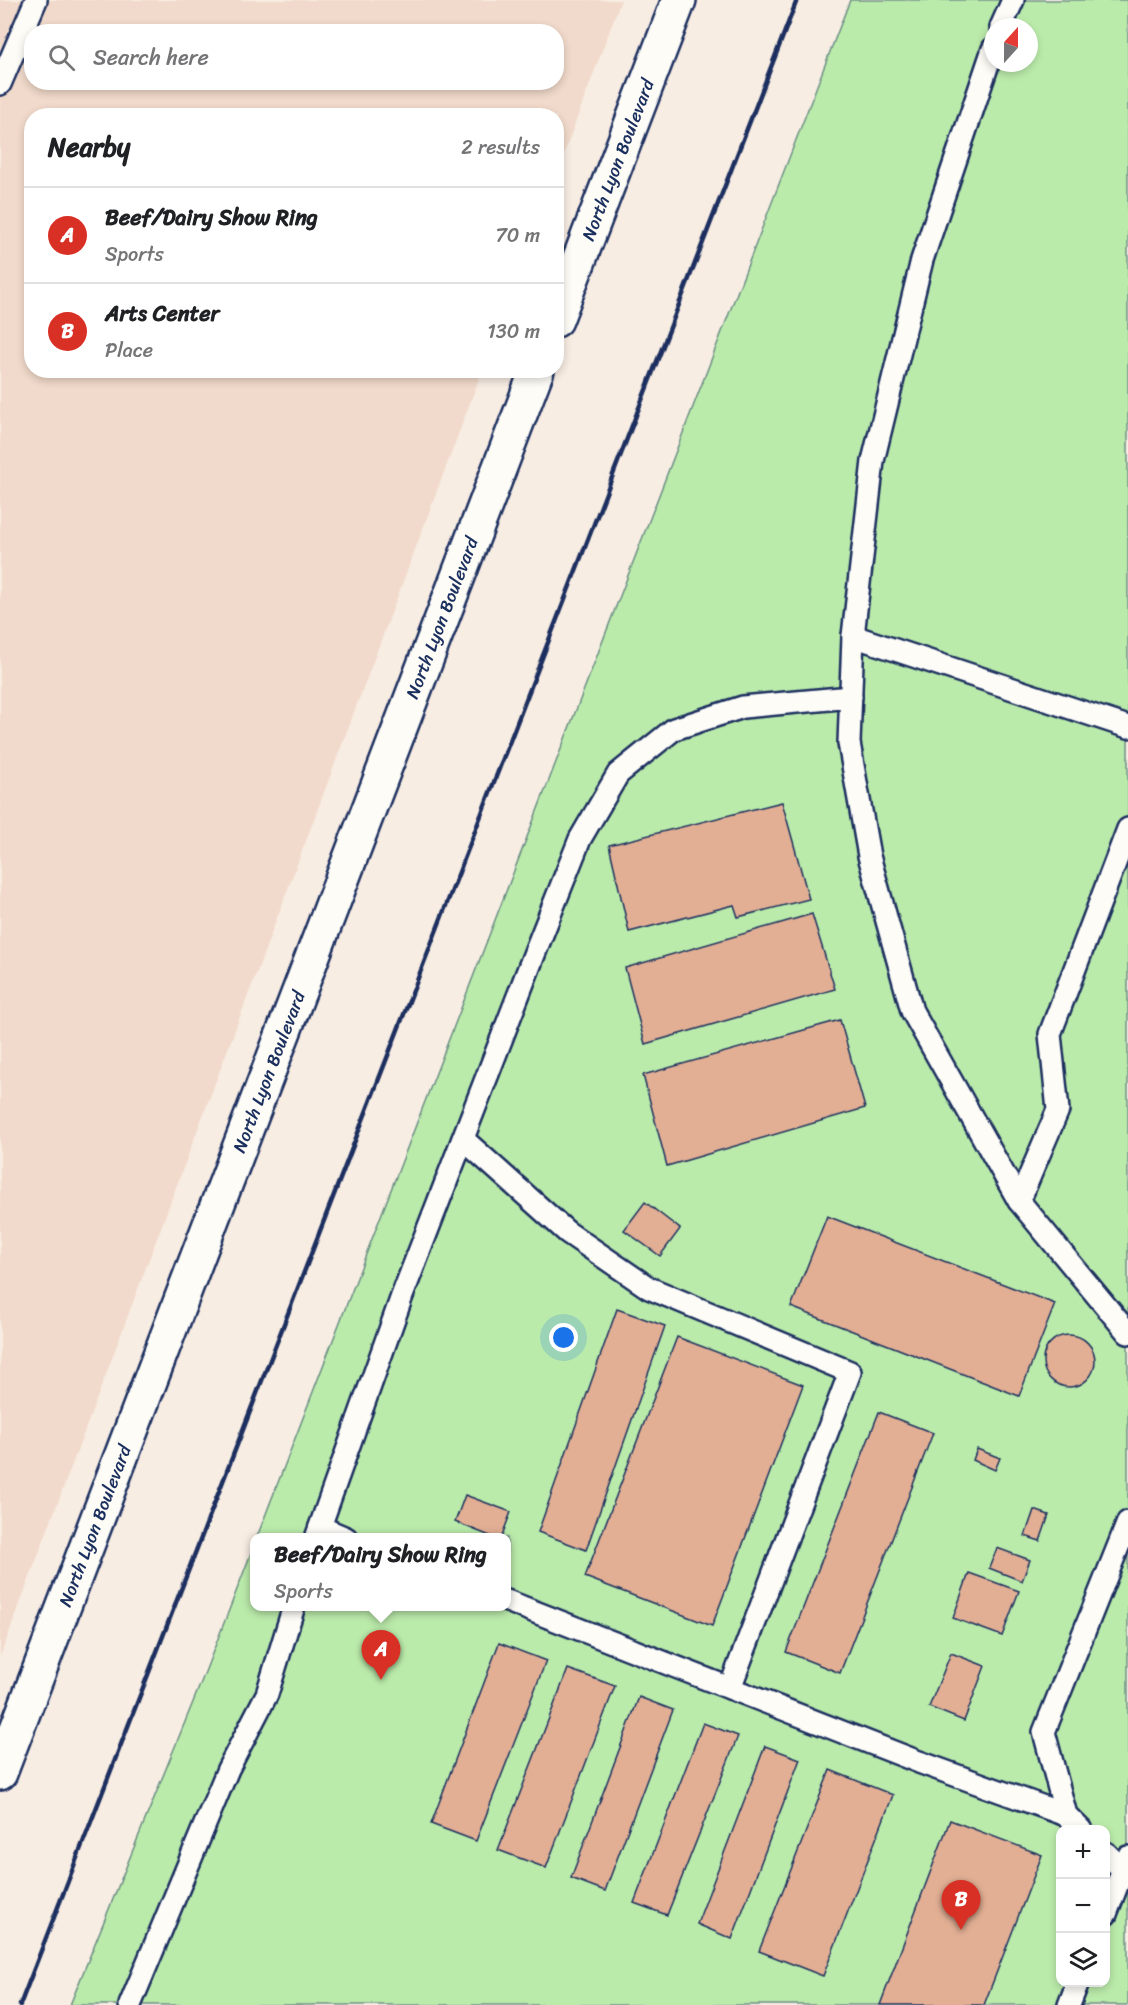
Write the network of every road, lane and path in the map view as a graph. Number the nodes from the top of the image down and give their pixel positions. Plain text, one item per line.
1 (36, 0) edge
2 (679, 0) edge
3 (1013, 0) edge
4 (1005, 18) edge
5 (26, 24) edge
6 (24, 28) edge
7 (985, 72) edge
8 (0, 84) edge
9 (564, 299) edge
10 (534, 378) edge
11 (853, 636) junction
12 (850, 697) junction
13 (1128, 727) edge
14 (1128, 829) edge
15 (463, 1139) junction
16 (1019, 1201) junction
17 (1128, 1333) edge
18 (1128, 1522) edge
19 (318, 1532) edge
20 (511, 1603) edge
21 (292, 1611) edge
22 (730, 1688) junction
23 (0, 1773) edge
24 (1065, 1815) junction
25 (1076, 1825) edge
26 (1110, 1855) edge
27 (1126, 1864) edge
28 (1110, 1904) edge
29 (1076, 1987) edge
30 (130, 2005) edge
31 (1069, 2005) edge

1 - 5 lane
2 - 9 street, North Lyon Boulevard
3 - 4 lane
6 - 8 lane
7 - 11 lane
10 - 23 street, North Lyon Boulevard
11 - 12 lane
11 - 13 lane
12 - 15 lane
12 - 16 lane
14 - 16 lane
15 - 19 lane
15 - 22 lane
16 - 17 lane
18 - 24 lane
20 - 22 lane
21 - 30 lane
22 - 24 lane
24 - 25 lane
26 - 27 lane
27 - 28 lane
29 - 31 lane

